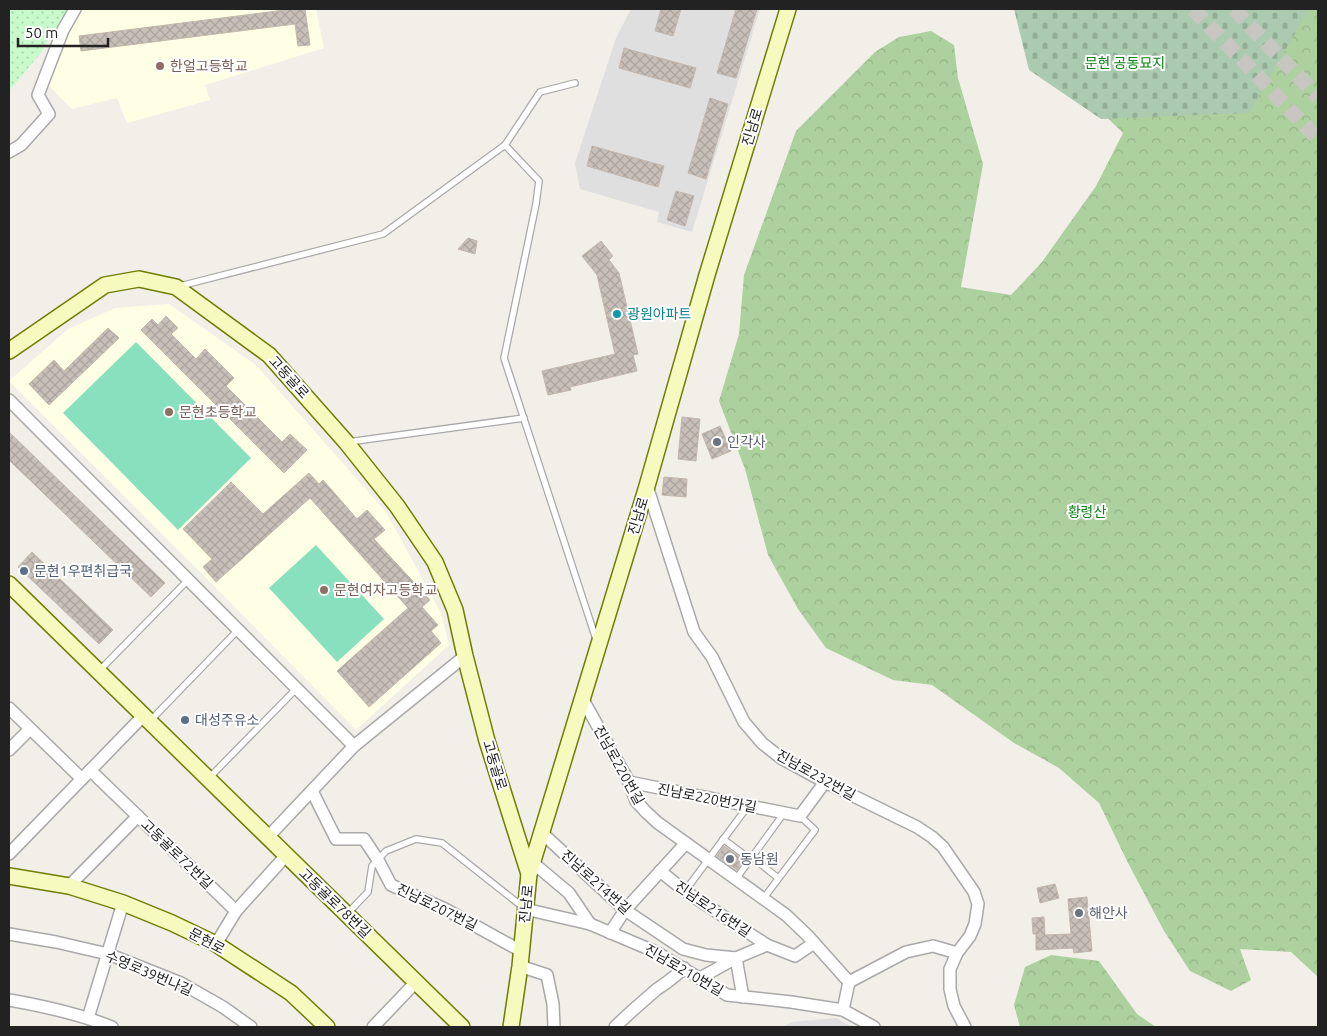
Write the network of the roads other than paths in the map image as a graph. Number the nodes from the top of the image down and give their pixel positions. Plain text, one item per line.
1 (75, 9) edge
2 (788, 9) edge
3 (575, 83) dead end
4 (505, 145) junction
5 (9, 152) edge
6 (176, 287) junction
7 (9, 351) edge
8 (9, 400) edge
9 (524, 418) junction
10 (346, 442) junction
11 (647, 486) junction
12 (188, 580) junction
13 (9, 584) edge
14 (238, 630) junction
15 (598, 646) junction
16 (464, 656) junction
17 (98, 671) junction
18 (296, 689) junction
19 (582, 698) junction
20 (9, 708) edge
21 (147, 718) junction
22 (30, 728) junction
23 (354, 746) junction
24 (9, 750) edge
25 (90, 770) junction
26 (82, 779) junction
27 (209, 779) junction
28 (629, 782) junction
29 (825, 782) junction
30 (312, 791) junction
31 (748, 806) junction
32 (784, 813) junction
33 (138, 816) junction
34 (800, 816) junction
35 (541, 832) junction
36 (268, 837) junction
37 (723, 840) junction
38 (686, 843) junction
39 (9, 854) edge
40 (288, 856) junction
41 (751, 858) junction
42 (708, 859) junction
43 (378, 860) junction
44 (531, 868) junction
45 (660, 871) junction
46 (9, 876) edge
47 (778, 878) junction
48 (736, 879) junction
49 (70, 886) junction
50 (685, 891) junction
51 (763, 899) junction
52 (123, 903) junction
53 (525, 909) junction
54 (624, 910) junction
55 (236, 911) junction
56 (347, 914) junction
57 (590, 924) junction
58 (610, 932) junction
59 (9, 934) edge
60 (814, 943) junction
61 (216, 944) junction
62 (767, 945) junction
63 (957, 952) junction
64 (108, 954) junction
65 (736, 958) junction
66 (520, 959) junction
67 (684, 968) junction
68 (700, 978) junction
69 (416, 982) junction
70 (849, 982) junction
71 (743, 997) junction
72 (9, 1000) edge
73 (843, 1010) junction
74 (88, 1018) junction
75 (112, 1027) edge
76 (251, 1027) edge
77 (327, 1027) edge
78 (373, 1027) edge
79 (462, 1027) edge
80 (511, 1027) edge
81 (554, 1027) edge
82 (615, 1027) edge
83 (874, 1027) edge
84 (965, 1027) edge

1 - 5 street
2 - 11 street, 진남로
3 - 4 lane
4 - 6 lane
4 - 9 lane
6 - 7 street, 고동골로
6 - 10 street, 고동골로
8 - 12 street
9 - 10 lane
9 - 15 lane
10 - 16 street, 고동골로
11 - 15 street, 진남로
11 - 29 street, 진남로232번길
12 - 14 street
12 - 17 lane
13 - 17 street, 고동골로78번길
14 - 18 street
14 - 21 lane
15 - 19 street, 진남로
16 - 23 street
16 - 44 street, 고동골로
17 - 21 street, 고동골로78번길
18 - 23 street
18 - 27 lane
19 - 28 street, 진남로220번길
19 - 35 street, 진남로
20 - 22 street
21 - 25 street
21 - 27 street, 고동골로78번길
22 - 24 street
22 - 26 street
23 - 30 street
25 - 26 street
25 - 33 street, 고동골로72번길
26 - 39 street
27 - 36 street, 고동골로78번길
28 - 31 street, 진남로220번가길
28 - 38 street, 진남로220번길
29 - 34 street
29 - 63 street, 진남로232번길
30 - 36 street
30 - 43 street, 진남로207번길
31 - 32 street, 진남로220번가길
31 - 37 lane
32 - 34 street, 진남로220번가길
32 - 41 lane
33 - 49 street
33 - 55 street, 고동골로72번길
34 - 47 lane
35 - 44 street, 진남로
35 - 54 street, 진남로214번길
36 - 40 street, 고동골로78번길
37 - 41 lane
37 - 42 lane
38 - 42 street, 진남로220번길
38 - 45 street
40 - 55 street
40 - 56 street, 고동골로78번길
41 - 47 lane
41 - 48 lane
42 - 48 street, 진남로220번길
42 - 50 lane
43 - 53 lane
43 - 56 lane
43 - 66 street, 진남로207번길
44 - 53 street, 진남로
44 - 57 street
45 - 50 street, 진남로216번길
45 - 54 street
46 - 49 street, 문현로
47 - 51 lane
48 - 51 street, 진남로220번길
49 - 52 street, 문현로
50 - 62 street, 진남로216번길
51 - 60 street, 진남로220번길
52 - 61 street, 문현로
52 - 64 street
53 - 57 street, 진남로210번길
53 - 66 street, 진남로
54 - 58 street
54 - 65 street, 진남로214번길
55 - 61 street
56 - 69 street, 고동골로78번길
57 - 58 street, 진남로210번길
58 - 67 street, 진남로210번길
59 - 64 street, 수영로39번나길
60 - 62 street, 진남로216번길
60 - 70 street, 진남로220번길
61 - 77 street, 문현로
62 - 65 street
63 - 70 street
63 - 84 street, 진남로232번길
64 - 74 street
64 - 76 street, 수영로39번나길
65 - 68 street
65 - 71 street
66 - 80 street, 진남로
66 - 81 street, 진남로207번길
67 - 68 street, 진남로210번길
67 - 82 street
68 - 71 street, 진남로210번길
69 - 78 street
69 - 79 street, 고동골로78번길
70 - 73 street
71 - 73 street, 진남로210번길
72 - 74 street
73 - 83 street, 진남로210번길
74 - 75 street

